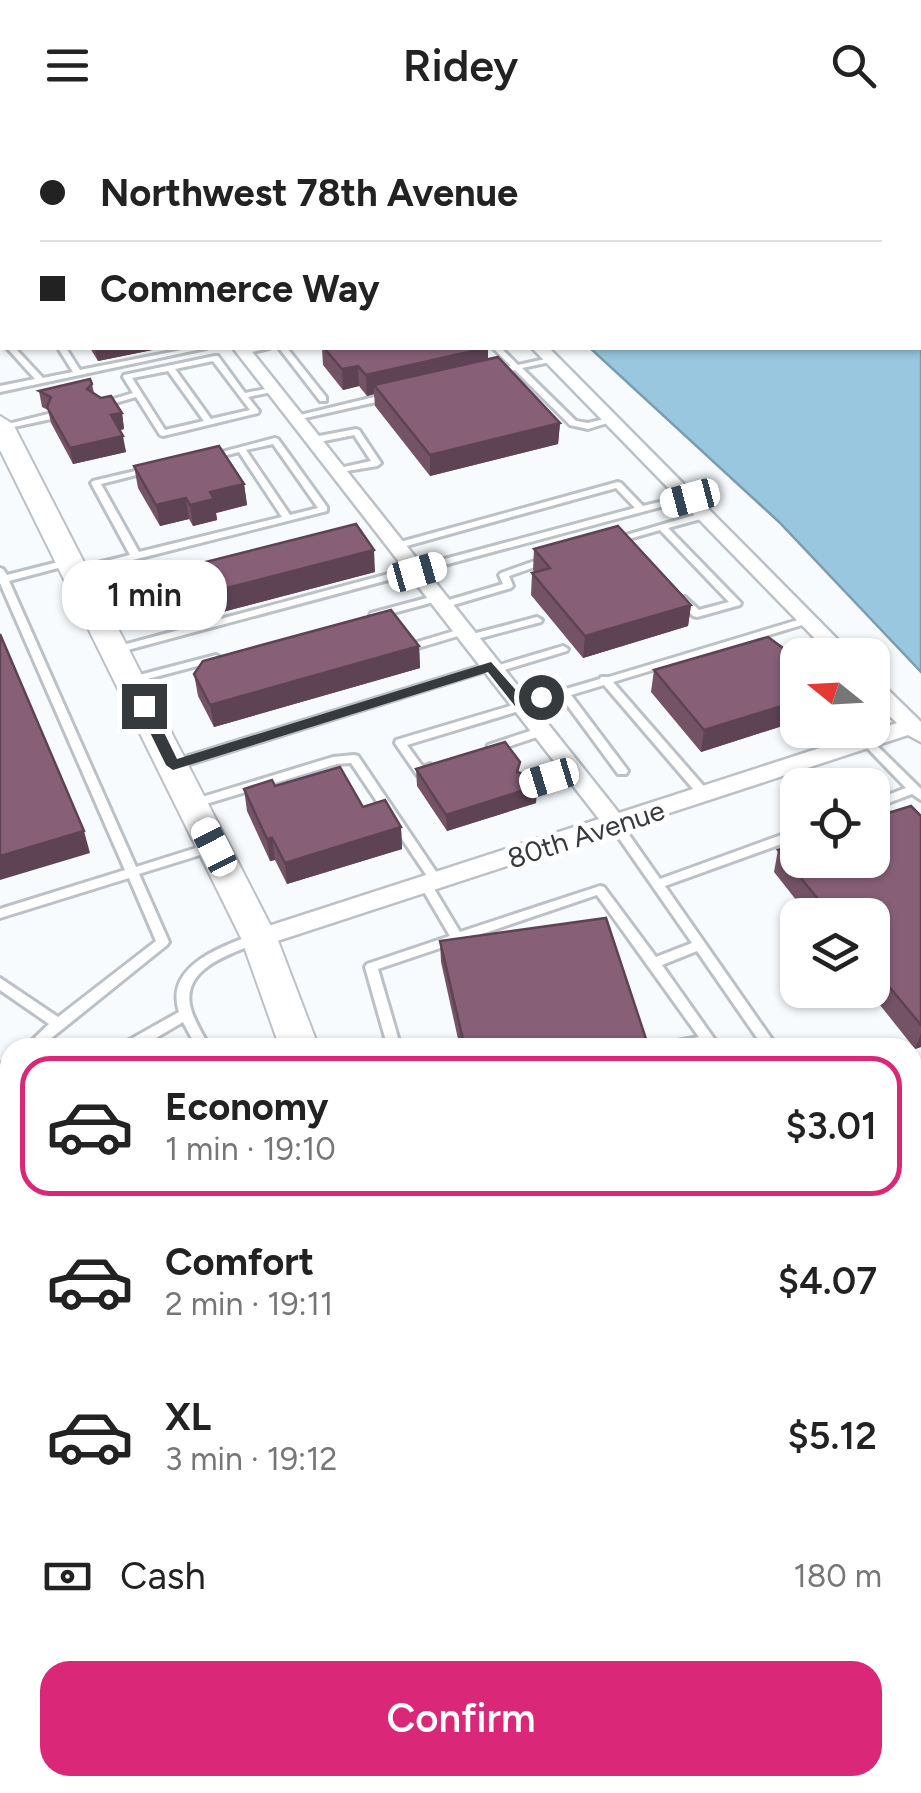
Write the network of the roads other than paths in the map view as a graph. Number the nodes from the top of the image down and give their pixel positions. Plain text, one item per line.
1 (13, 350) edge
2 (63, 350) edge
3 (192, 350) edge
4 (251, 350) edge
5 (285, 350) edge
6 (499, 350) edge
7 (546, 354) edge
8 (170, 368) junction
9 (516, 368) junction
10 (78, 373) junction
11 (480, 376) edge
12 (41, 380) junction
13 (0, 389) edge
14 (273, 389) junction
15 (406, 392) edge
16 (137, 394) junction
17 (243, 396) junction
18 (323, 398) dead end
19 (98, 404) edge
20 (48, 417) edge
21 (296, 417) junction
22 (613, 420) junction
23 (209, 422) junction
24 (1, 426) edge
25 (314, 440) junction
26 (242, 448) junction
27 (205, 457) edge
28 (169, 466) edge
29 (338, 472) junction
30 (690, 498) junction
31 (641, 510) junction
32 (705, 514) junction
33 (288, 518) junction
34 (662, 527) junction
35 (623, 538) junction
36 (605, 543) edge
37 (396, 546) junction
38 (635, 551) edge
39 (570, 553) edge
40 (136, 556) junction
41 (75, 566) junction
42 (417, 572) junction
43 (1, 577) edge
44 (162, 585) edge
45 (672, 589) edge
46 (92, 602) junction
47 (440, 602) junction
48 (365, 618) edge
49 (538, 620) dead end
50 (808, 620) junction
51 (466, 634) junction
52 (759, 634) junction
53 (825, 638) edge
54 (418, 645) edge
55 (772, 647) edge
56 (563, 649) dead end
57 (116, 650) junction
58 (238, 652) edge
59 (493, 668) junction
60 (605, 679) junction
61 (132, 680) junction
62 (562, 691) junction
63 (520, 703) junction
64 (890, 704) edge
65 (916, 730) edge
66 (542, 731) junction
67 (890, 732) edge
68 (826, 748) edge
69 (873, 748) edge
70 (473, 754) edge
71 (173, 765) junction
72 (438, 766) edge
73 (574, 771) junction
74 (622, 771) dead end
75 (524, 786) edge
76 (918, 793) edge
77 (704, 794) junction
78 (890, 800) edge
79 (192, 804) junction
80 (616, 825) junction
81 (780, 840) edge
82 (214, 847) junction
83 (132, 872) junction
84 (431, 884) junction
85 (658, 884) junction
86 (0, 914) edge
87 (259, 938) junction
88 (457, 938) junction
89 (700, 945) junction
90 (654, 962) junction
91 (0, 983) edge
92 (183, 1016) junction
93 (58, 1024) junction
94 (42, 1038) edge
95 (145, 1038) edge
96 (197, 1038) edge
97 (296, 1038) edge
98 (392, 1038) edge
99 (707, 1038) edge
100 (765, 1038) edge

1 - 12 lane
2 - 10 lane
3 - 10 lane
4 - 14 street
5 - 18 lane
6 - 9 lane
7 - 9 lane
7 - 22 street
8 - 16 lane
8 - 17 lane
8 - 23 lane
9 - 11 lane
9 - 22 lane
10 - 12 lane
12 - 13 lane
14 - 17 lane
14 - 21 street
15 - 21 lane
16 - 19 lane
16 - 23 lane
17 - 23 lane
20 - 24 lane
21 - 25 street
22 - 30 street
24 - 41 street
25 - 29 street
25 - 29 lane
26 - 27 lane
26 - 33 lane
26 - 33 lane
28 - 40 lane
29 - 37 street
30 - 31 lane
30 - 32 street
31 - 37 lane
31 - 42 lane
32 - 34 lane
32 - 50 street
33 - 40 lane
34 - 35 lane
34 - 45 lane
35 - 36 lane
35 - 38 lane
37 - 42 street
39 - 47 lane
40 - 41 lane
41 - 43 lane
41 - 46 street
42 - 47 street
42 - 57 lane
43 - 83 lane
44 - 46 lane
46 - 57 street
47 - 48 lane
47 - 51 street
49 - 51 lane
50 - 52 lane
50 - 53 street
51 - 54 lane
51 - 59 street
52 - 55 lane
52 - 60 lane
56 - 59 lane
57 - 61 street
58 - 61 lane
59 - 63 street
59 - 71 lane
60 - 62 lane
60 - 77 lane
61 - 71 street
62 - 63 lane
62 - 74 lane
63 - 66 street
63 - 72 lane
64 - 65 street
65 - 67 street, 80th Avenue
66 - 70 lane
66 - 73 street
68 - 77 street, 80th Avenue
69 - 76 lane
71 - 79 street
73 - 75 lane
73 - 80 street
76 - 78 lane
77 - 80 street, 80th Avenue
79 - 82 street
79 - 84 lane
80 - 84 street, 80th Avenue
80 - 85 lane
81 - 85 lane
82 - 83 lane
82 - 87 street
83 - 86 lane
83 - 93 lane
84 - 87 street, 80th Avenue
84 - 88 lane
85 - 89 lane
87 - 92 lane
87 - 97 street
88 - 90 lane
88 - 98 lane
89 - 90 lane
89 - 100 lane
90 - 99 lane
91 - 93 lane
92 - 95 lane
92 - 96 lane
93 - 94 lane

